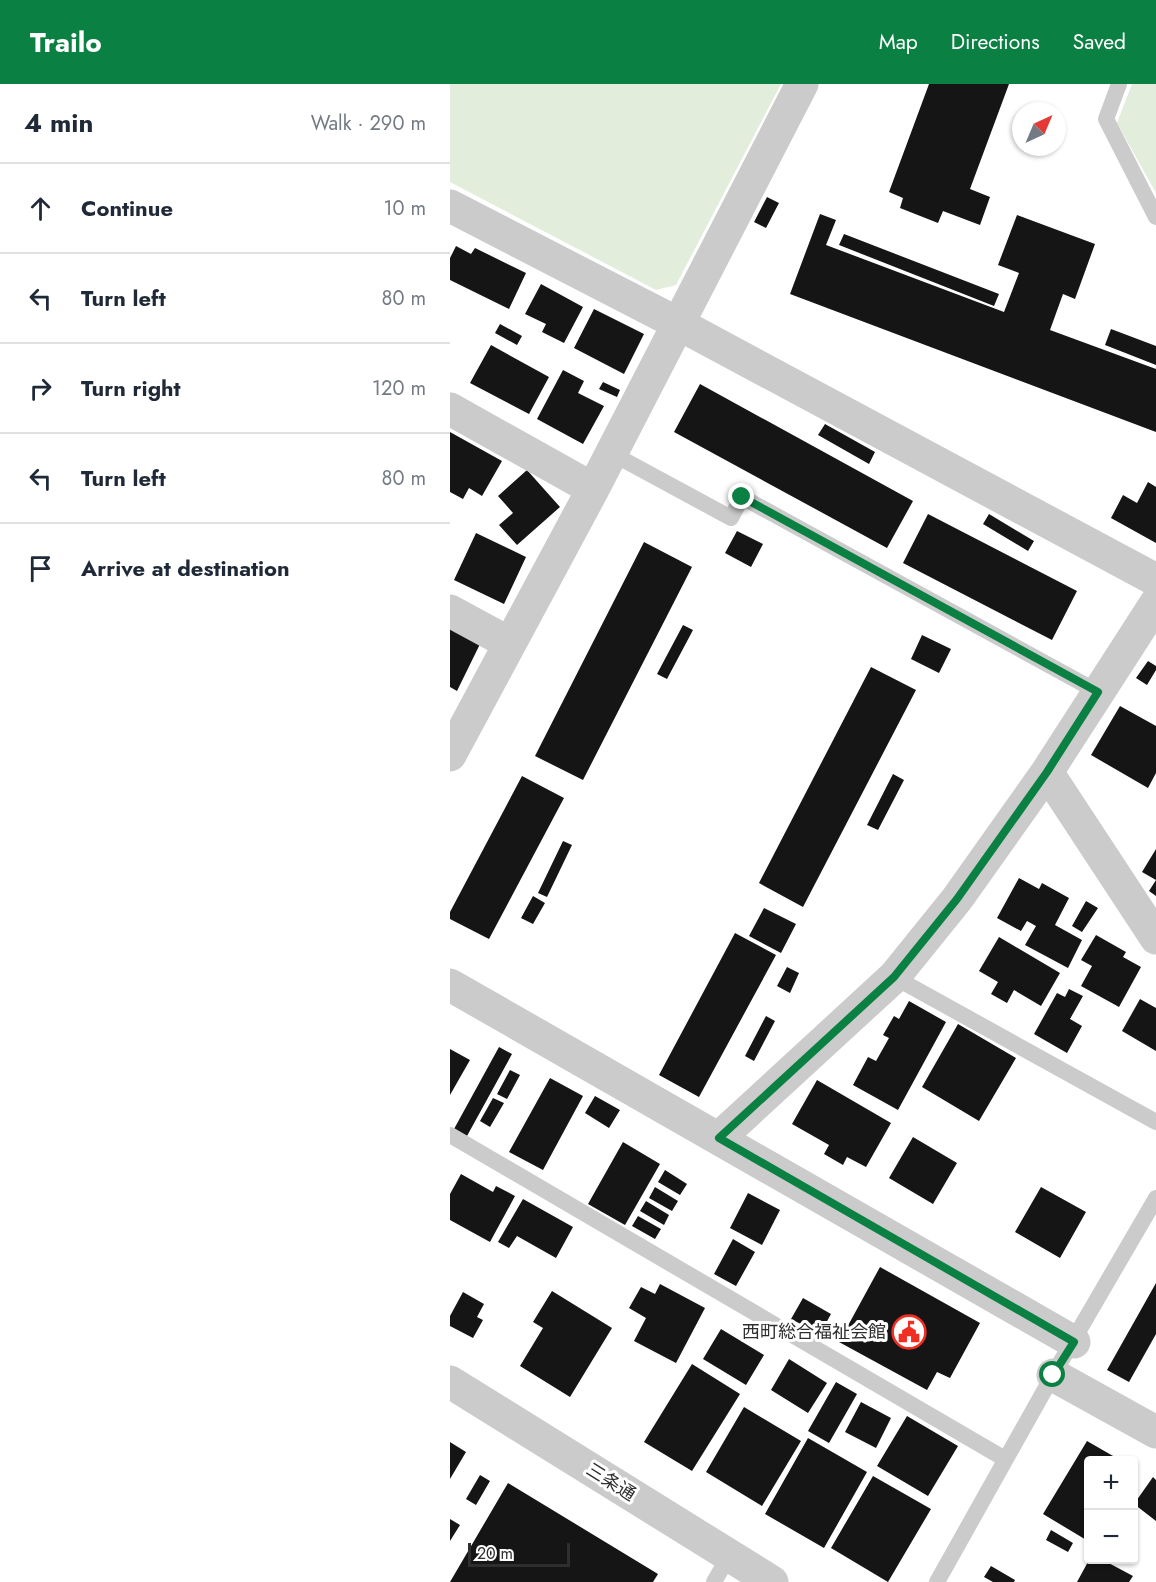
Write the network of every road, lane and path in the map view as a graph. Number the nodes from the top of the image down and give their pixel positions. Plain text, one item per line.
1 (802, 84) edge
2 (1119, 84) edge
3 (450, 206) edge
4 (1156, 217) edge
5 (677, 323) junction
6 (450, 409) edge
7 (611, 453) junction
8 (593, 489) junction
9 (1156, 580) edge
10 (1156, 603) edge
11 (450, 611) edge
12 (509, 643) junction
13 (1098, 692) junction
14 (450, 755) edge
15 (1047, 772) junction
16 (1156, 938) edge
17 (894, 977) junction
18 (450, 985) edge
19 (1156, 1122) edge
20 (450, 1135) edge
21 (719, 1138) junction
22 (1156, 1198) edge
23 (1074, 1342) junction
24 (1053, 1375) junction
25 (450, 1382) edge
26 (1156, 1432) edge
27 (1005, 1459) junction
28 (722, 1569) edge
29 (772, 1582) edge
30 (937, 1582) edge

1 - 5 street
2 - 4 lane
3 - 5 street
5 - 7 street
5 - 9 street
6 - 8 street
7 - 8 street
7 - 13 lane
8 - 12 street
10 - 13 street
11 - 12 street
12 - 14 street
13 - 15 street
15 - 16 street
15 - 17 street
17 - 19 lane
17 - 21 street
18 - 21 street
20 - 27 lane
21 - 23 street
22 - 23 lane
23 - 24 lane
24 - 26 street
24 - 27 lane
25 - 28 street, 三条通
27 - 30 lane
28 - 29 street, 三条通

